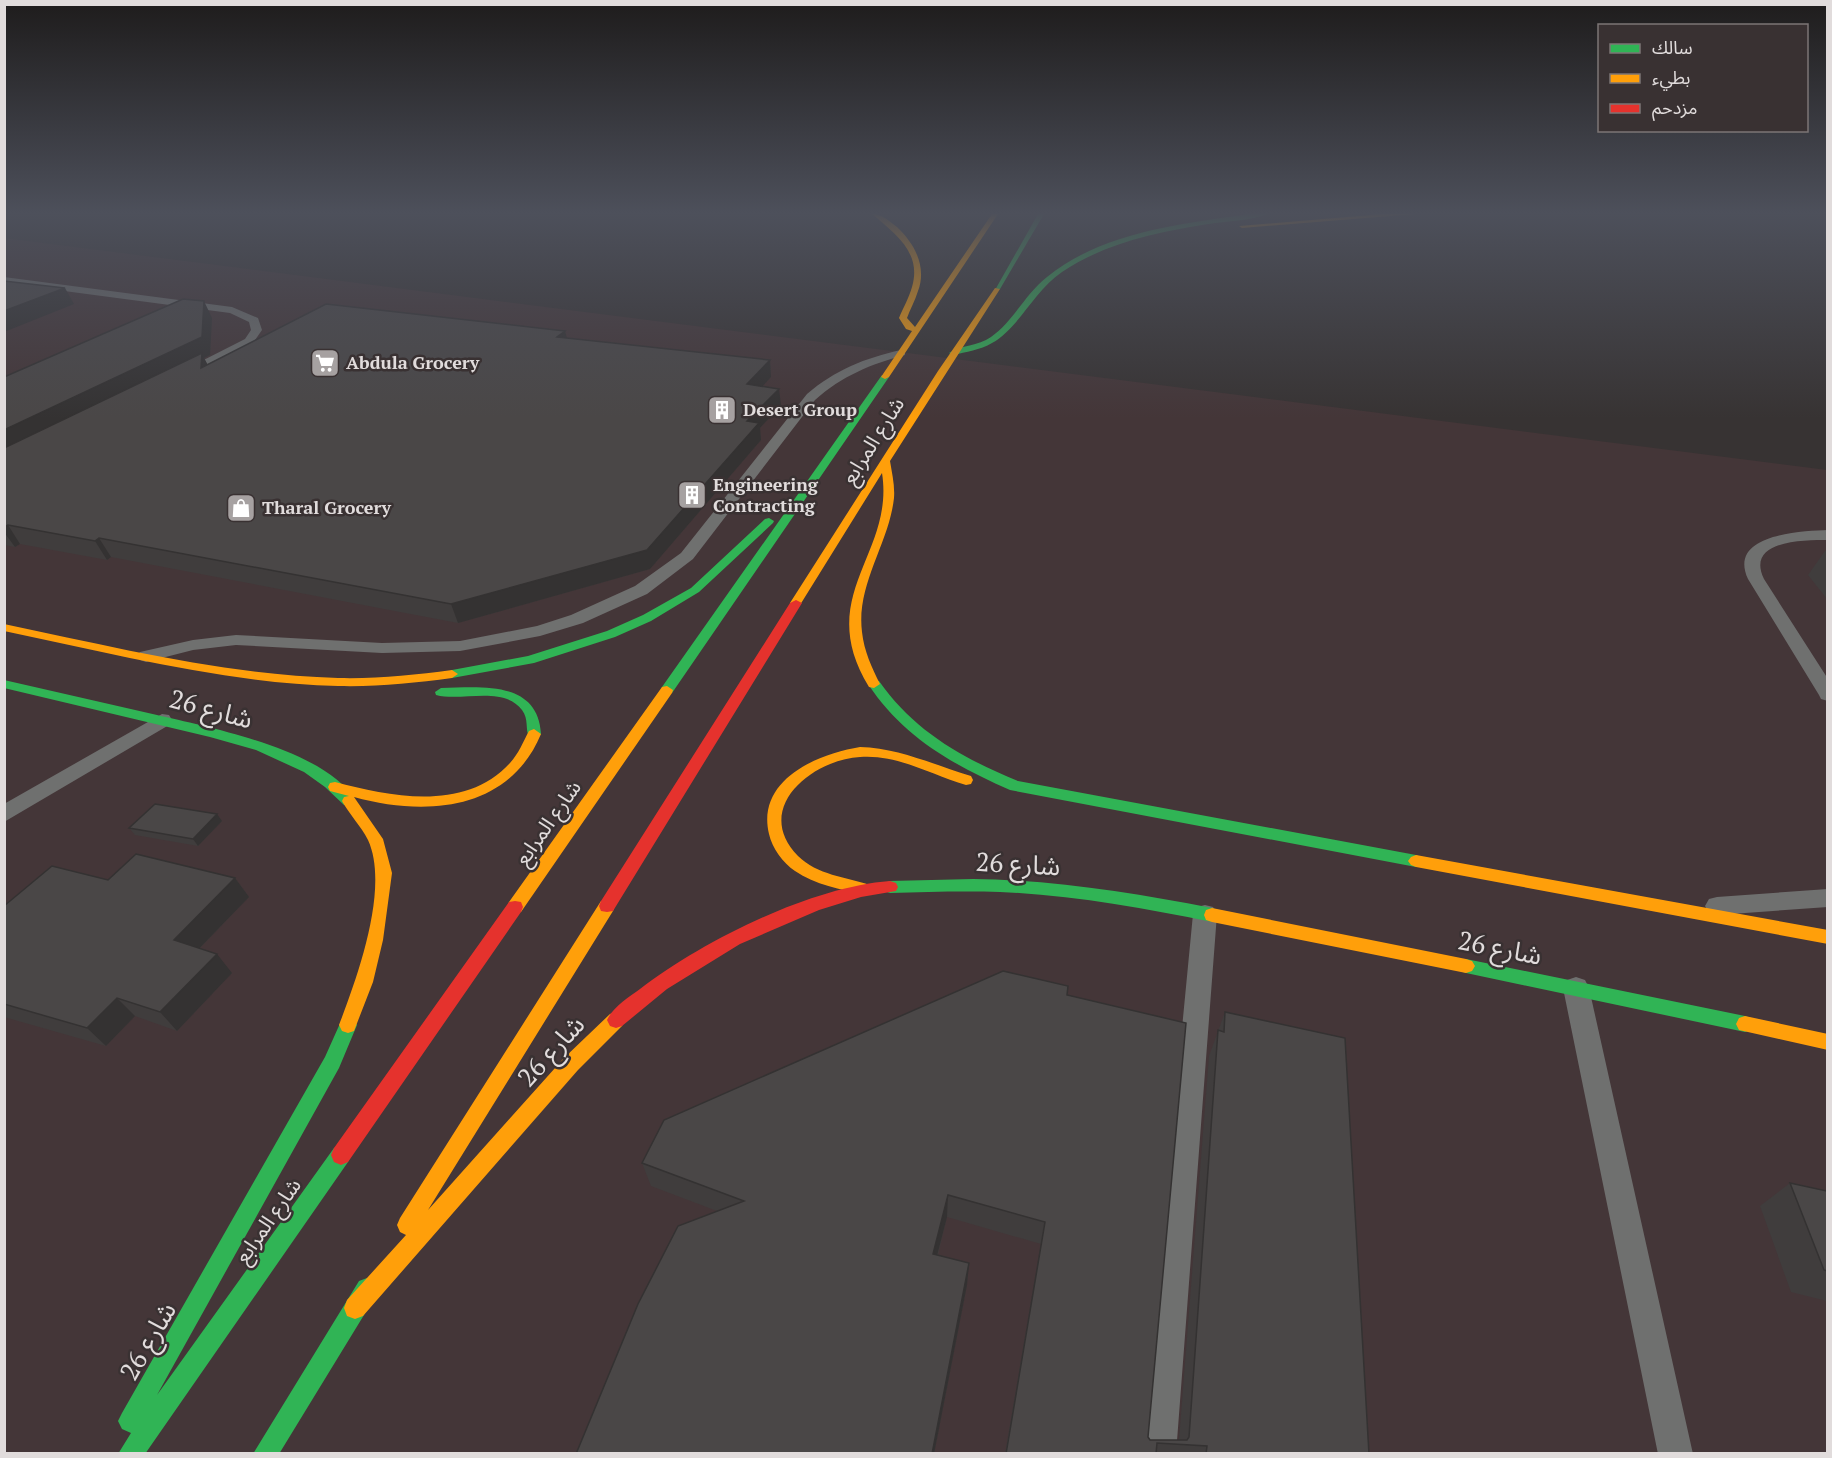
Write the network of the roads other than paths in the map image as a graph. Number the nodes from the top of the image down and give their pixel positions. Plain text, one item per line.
1 (20, 282) edge
2 (916, 282) edge
3 (949, 282) edge
4 (1002, 282) edge
5 (1047, 282) edge
6 (916, 330) junction
7 (901, 353) junction
8 (953, 353) junction
9 (176, 379) edge
10 (885, 461) junction
11 (819, 475) junction
12 (1827, 536) edge
13 (4, 627) edge
14 (146, 656) junction
15 (244, 676) junction
16 (4, 684) edge
17 (427, 693) dead end
18 (1827, 695) edge
19 (361, 696) dead end
20 (162, 720) junction
21 (1015, 786) junction
22 (335, 787) junction
23 (4, 814) edge
24 (864, 889) junction
25 (1827, 898) edge
26 (1679, 908) junction
27 (1205, 914) junction
28 (1827, 937) edge
29 (1576, 988) junction
30 (1827, 1042) edge
31 (355, 1308) junction
32 (123, 1433) dead end
33 (130, 1454) edge
34 (265, 1454) edge
35 (1158, 1454) edge
36 (1676, 1454) edge

1 - 9 lane
2 - 6 main road
3 - 6 main road, شارع المرابع
4 - 8 main road, شارع المرابع
5 - 8 main road
6 - 7 main road, شارع المرابع
7 - 11 main road, شارع المرابع
7 - 14 lane
8 - 10 main road, شارع المرابع
10 - 21 main road
10 - 31 main road, شارع المرابع
11 - 15 main road, شارع 26
11 - 33 main road, شارع المرابع
12 - 18 lane
13 - 14 main road, شارع 26
14 - 15 main road, شارع 26
15 - 19 main road
16 - 20 main road, شارع 26
17 - 22 main road
20 - 22 main road, شارع 26
20 - 23 lane
21 - 24 main road
21 - 26 main road
22 - 32 main road, شارع 26
24 - 27 main road, شارع 26
24 - 31 main road, شارع 26
25 - 26 lane
26 - 28 main road
27 - 29 main road, شارع 26
27 - 35 lane
29 - 30 main road, شارع 26
29 - 36 lane
31 - 34 main road, شارع المرابع

